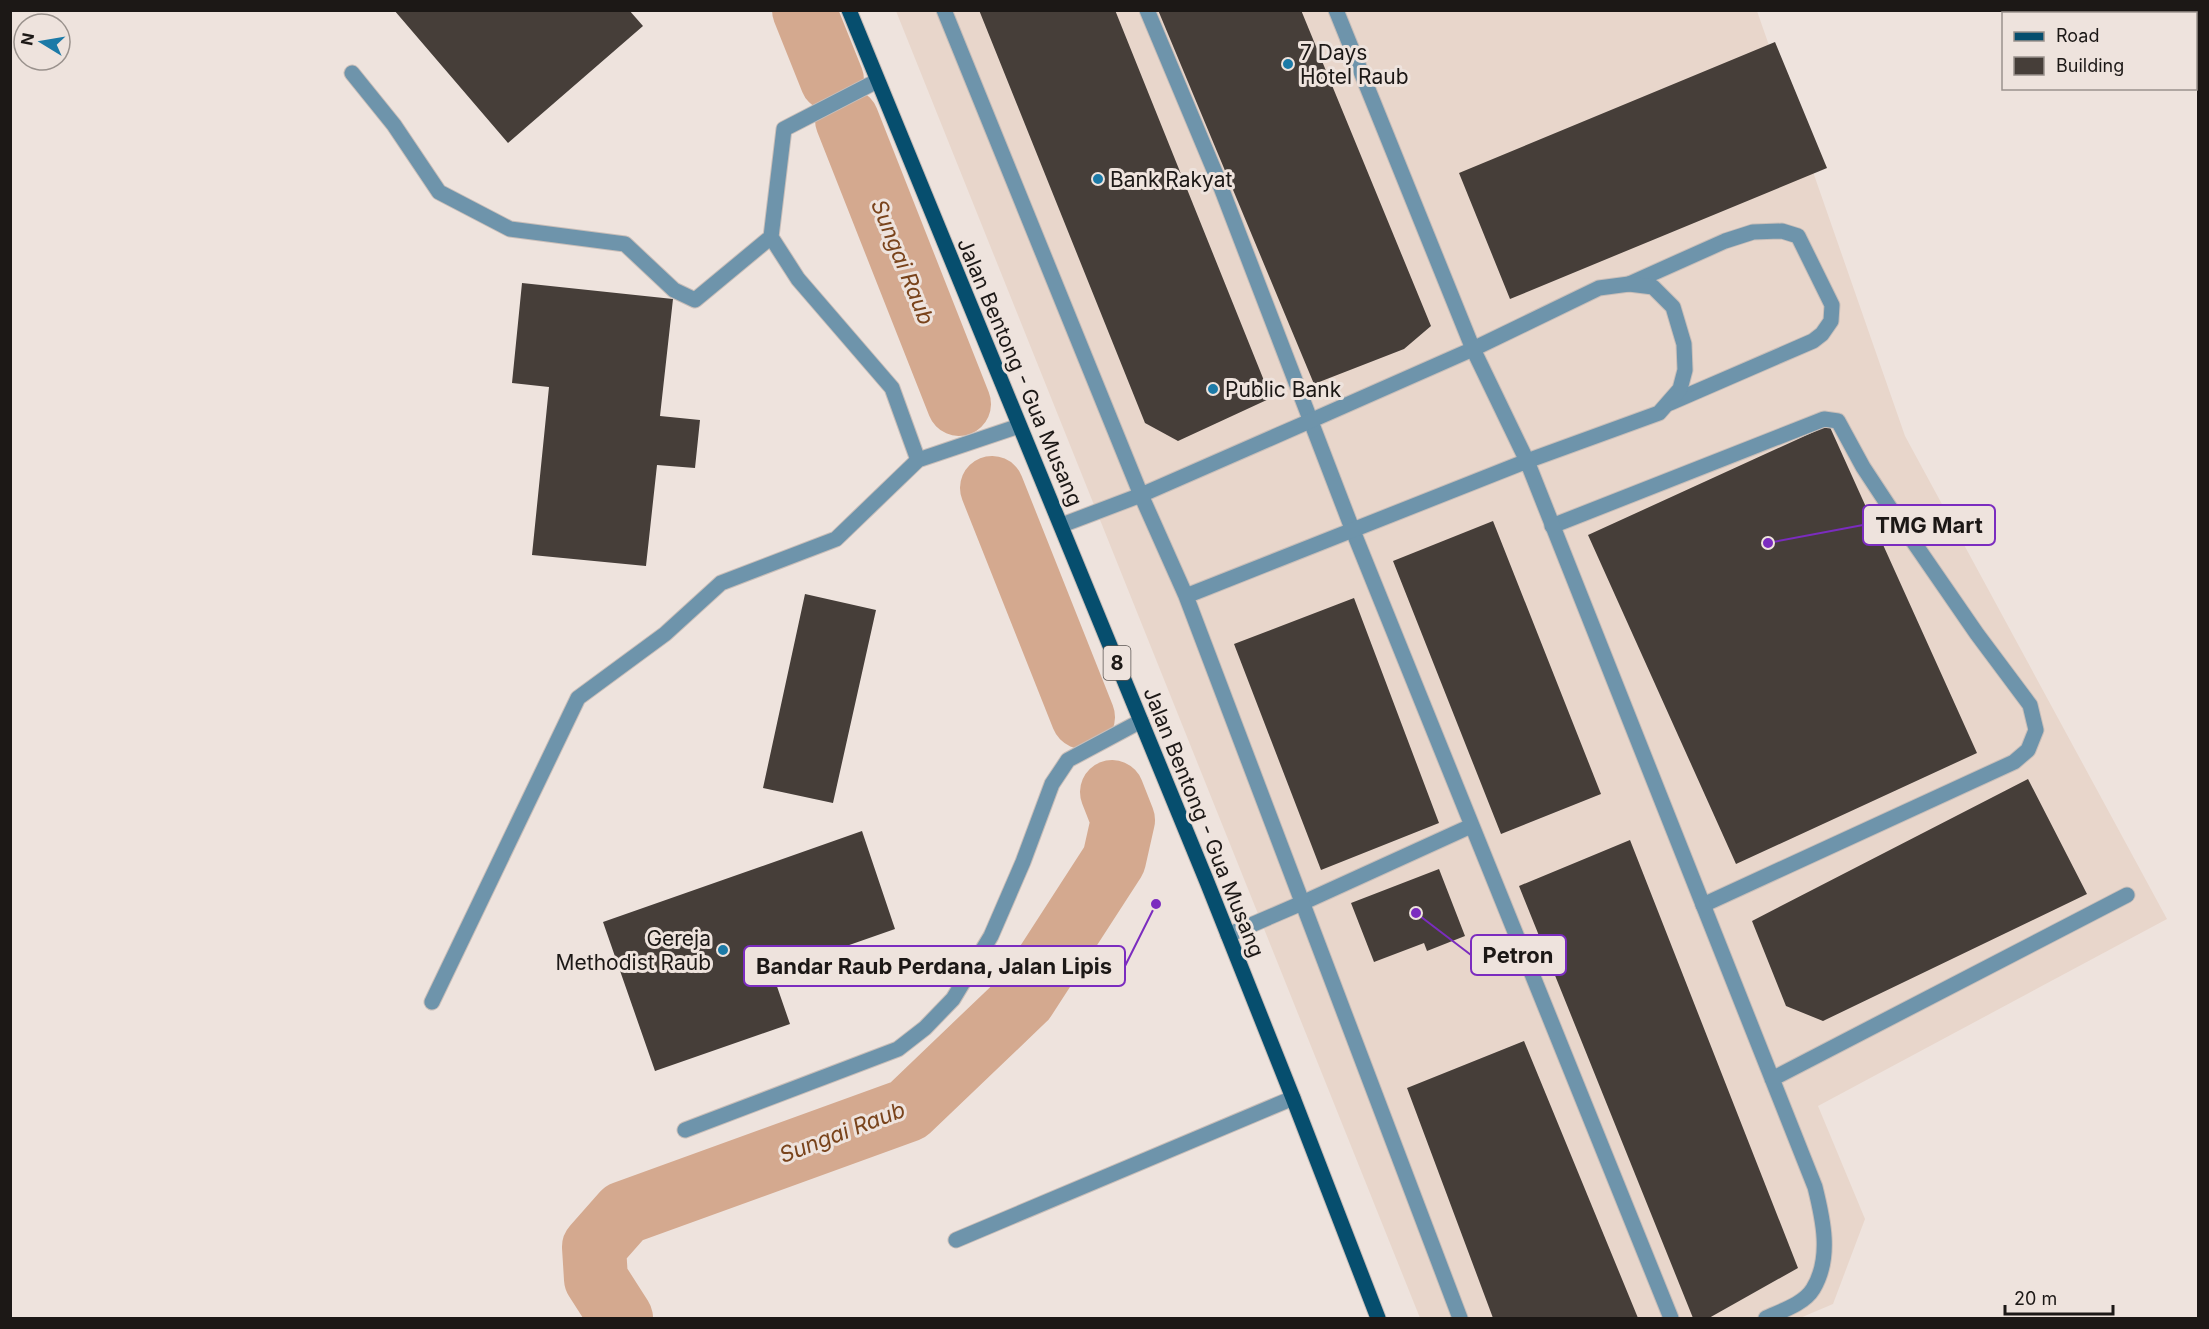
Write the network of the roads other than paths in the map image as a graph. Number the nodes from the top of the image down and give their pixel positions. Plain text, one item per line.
1 (849, 10) edge
2 (944, 10) edge
3 (1147, 10) edge
4 (1336, 10) edge
5 (352, 73) dead end
6 (877, 81) junction
7 (771, 237) junction
8 (1629, 284) junction
9 (1473, 349) junction
10 (1670, 403) junction
11 (1310, 421) junction
12 (1019, 426) junction
13 (918, 460) junction
14 (1527, 461) junction
15 (1142, 495) junction
16 (1062, 525) junction
17 (1552, 526) junction
18 (1353, 531) junction
19 (1186, 596) junction
20 (1141, 721) junction
21 (1472, 826) junction
22 (2127, 895) dead end
23 (1302, 903) junction
24 (1703, 905) junction
25 (1228, 935) junction
26 (432, 1002) dead end
27 (1772, 1079) junction
28 (1293, 1098) junction
29 (685, 1130) dead end
30 (956, 1240) dead end
31 (1378, 1318) edge
32 (1460, 1318) edge
33 (1671, 1318) edge
34 (1766, 1318) edge

1 - 6 main road, Jalan Bentong - Gua Musang / 8
2 - 15 street
3 - 11 street
4 - 9 street
5 - 7 street
6 - 7 street
6 - 12 main road, Jalan Bentong - Gua Musang / 8
7 - 13 street
8 - 9 street
8 - 10 street
8 - 10 street
9 - 11 street
9 - 14 street
10 - 14 street
11 - 15 street
11 - 18 street
12 - 13 street
12 - 16 main road, Jalan Bentong - Gua Musang / 8
13 - 26 street
14 - 17 street
14 - 18 street
15 - 16 street
15 - 19 street
16 - 20 main road, Jalan Bentong - Gua Musang / 8
17 - 24 street
17 - 24 street
18 - 19 street
18 - 21 street
19 - 23 street
20 - 25 main road, Jalan Bentong - Gua Musang / 8
20 - 29 street
21 - 23 street
21 - 33 street
22 - 27 street
23 - 25 street
23 - 32 street
24 - 27 street
25 - 28 main road, Jalan Bentong - Gua Musang / 8
27 - 34 street
28 - 30 street
28 - 31 main road, Jalan Bentong - Gua Musang / 8

